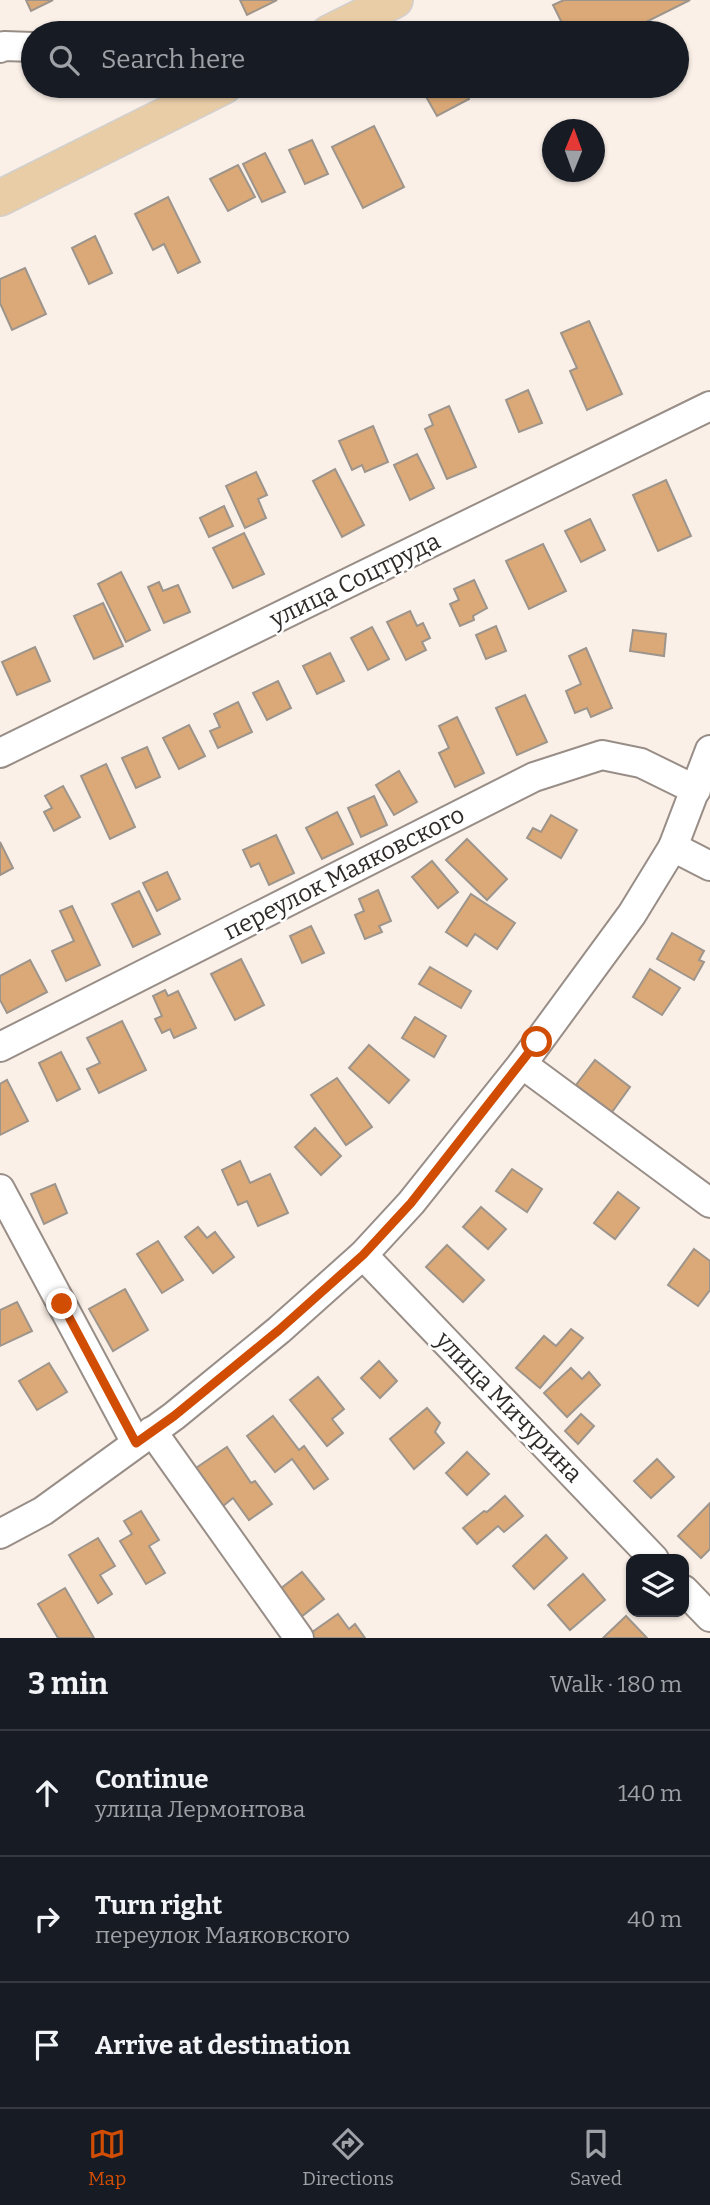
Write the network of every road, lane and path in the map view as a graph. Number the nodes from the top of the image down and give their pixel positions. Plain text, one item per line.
1 (395, 0) edge
2 (353, 21) edge
3 (21, 47) edge
4 (0, 48) edge
5 (175, 98) edge
6 (0, 198) edge
7 (710, 407) edge
8 (710, 750) edge
9 (0, 753) edge
10 (696, 790) junction
11 (673, 847) junction
12 (710, 866) edge
13 (0, 1047) edge
14 (522, 1064) junction
15 (0, 1189) edge
16 (710, 1203) edge
17 (363, 1255) junction
18 (144, 1437) junction
19 (0, 1534) edge
20 (649, 1554) edge
21 (689, 1595) edge
22 (710, 1617) edge
23 (299, 1638) edge

1 - 2 main road
3 - 4 street
5 - 6 main road
7 - 9 street, улица Соцтруда
8 - 10 street
10 - 11 street
10 - 13 street, переулок Маяковского
11 - 12 street
11 - 14 street
14 - 16 street
14 - 17 street
15 - 18 street
17 - 18 street
17 - 20 street, улица Мичурина
18 - 19 street
18 - 23 street
21 - 22 street

